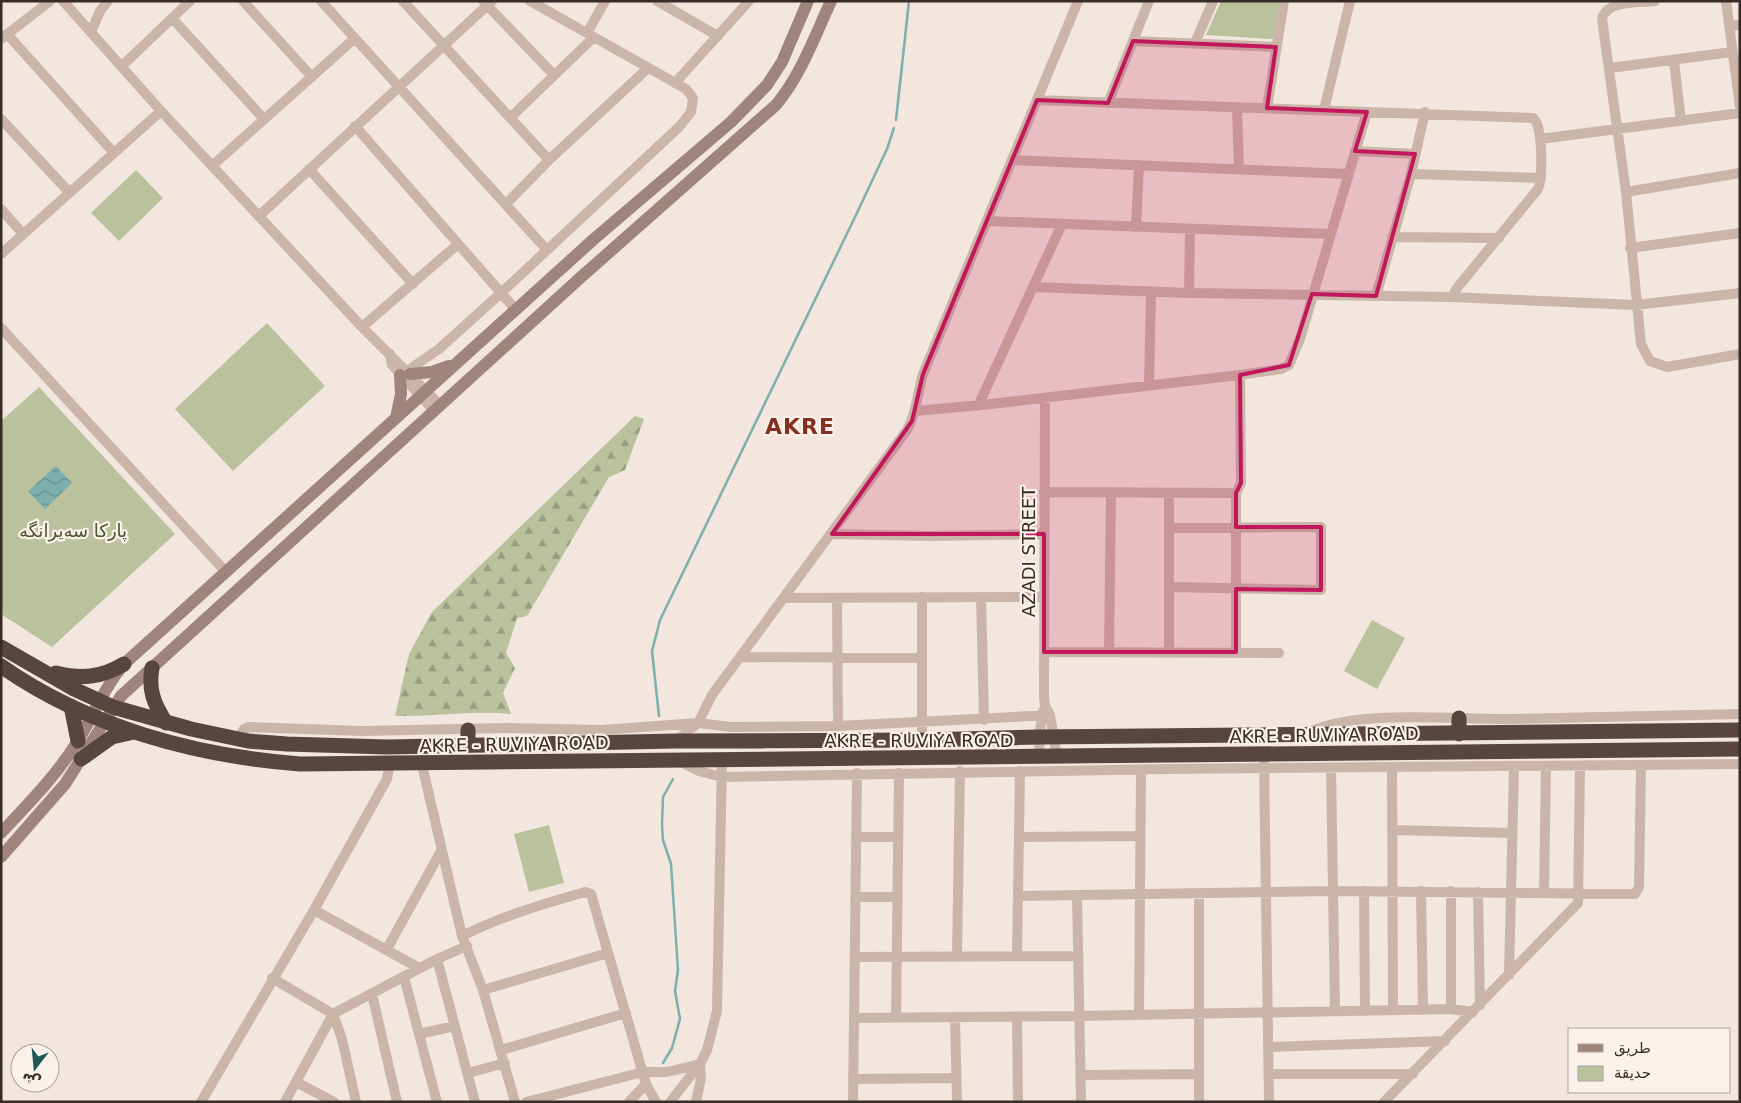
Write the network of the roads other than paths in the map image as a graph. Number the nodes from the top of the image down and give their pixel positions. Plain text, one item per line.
1 (50, 1) edge
2 (64, 1) edge
3 (108, 1) edge
4 (190, 1) edge
5 (243, 1) edge
6 (321, 1) edge
7 (403, 1) edge
8 (530, 1) edge
9 (605, 1) edge
10 (657, 1) edge
11 (749, 1) edge
12 (808, 1) edge
13 (831, 1) edge
14 (1078, 1) edge
15 (1149, 1) edge
16 (1213, 1) edge
17 (1284, 1) edge
18 (1350, 1) edge
19 (1600, 1) edge
20 (1655, 1) edge
21 (1726, 1) edge
22 (488, 2) edge
23 (1602, 15) junction
24 (172, 18) junction
25 (1734, 25) edge
26 (91, 32) junction
27 (590, 35) junction
28 (4, 36) edge
29 (718, 36) junction
30 (354, 38) junction
31 (1133, 41) junction
32 (1195, 43) junction
33 (444, 46) junction
34 (1276, 47) junction
35 (1732, 52) junction
36 (1674, 61) junction
37 (122, 66) junction
38 (648, 68) junction
39 (1610, 68) junction
40 (554, 76) junction
41 (312, 77) junction
42 (675, 83) junction
43 (398, 87) junction
44 (1036, 100) junction
45 (1108, 103) junction
46 (1238, 107) junction
47 (1740, 107) edge
48 (1267, 108) junction
49 (1324, 110) junction
50 (161, 111) junction
51 (1367, 112) junction
52 (1425, 112) junction
53 (1740, 113) edge
54 (511, 117) junction
55 (1, 119) edge
56 (264, 119) junction
57 (1681, 121) junction
58 (355, 126) junction
59 (1619, 130) junction
60 (1540, 140) junction
61 (1356, 150) junction
62 (114, 153) junction
63 (1415, 154) junction
64 (549, 160) junction
65 (1012, 160) junction
66 (213, 165) junction
67 (1139, 165) junction
68 (309, 169) junction
69 (1239, 169) junction
70 (1348, 174) junction
71 (1411, 174) junction
72 (1740, 174) edge
73 (1540, 178) junction
74 (69, 192) junction
75 (1626, 192) junction
76 (506, 204) junction
77 (1, 209) edge
78 (259, 216) junction
79 (987, 220) junction
80 (1062, 224) junction
81 (1136, 226) junction
82 (1190, 229) junction
83 (1740, 233) edge
84 (23, 234) junction
85 (1330, 234) junction
86 (1392, 237) junction
87 (1499, 238) junction
88 (594, 239) junction
89 (457, 245) junction
90 (1630, 248) junction
91 (547, 250) junction
92 (608, 253) junction
93 (1, 254) edge
94 (413, 284) junction
95 (1033, 288) junction
96 (1151, 292) junction
97 (1189, 293) junction
98 (1740, 293) edge
99 (501, 294) junction
100 (1312, 294) junction
101 (1376, 296) junction
102 (1452, 297) junction
103 (1636, 305) junction
104 (516, 310) junction
105 (362, 327) junction
106 (1, 328) edge
107 (1740, 354) edge
108 (458, 362) junction
109 (406, 373) junction
110 (1240, 375) junction
111 (1149, 385) junction
112 (423, 393) junction
113 (1045, 398) junction
114 (978, 406) junction
115 (437, 408) junction
116 (916, 410) junction
117 (396, 418) junction
118 (1044, 492) junction
119 (1111, 493) junction
120 (1169, 493) junction
121 (1236, 493) junction
122 (1236, 527) junction
123 (1169, 528) junction
124 (832, 534) junction
125 (1044, 534) junction
126 (261, 542) junction
127 (274, 556) junction
128 (226, 572) junction
129 (1169, 587) junction
130 (1236, 589) junction
131 (1044, 596) junction
132 (922, 597) junction
133 (981, 597) junction
134 (785, 598) junction
135 (838, 598) junction
136 (1, 647) edge
137 (1044, 652) junction
138 (1109, 652) junction
139 (1169, 652) junction
140 (1236, 652) junction
141 (1279, 653) dead end
142 (740, 657) junction
143 (838, 658) junction
144 (922, 658) junction
145 (124, 664) junction
146 (1, 666) edge
147 (152, 668) junction
148 (45, 671) junction
149 (99, 700) junction
150 (71, 706) junction
151 (113, 707) junction
152 (1046, 712) junction
153 (1740, 714) edge
154 (98, 718) junction
155 (1459, 718) junction
156 (984, 720) junction
157 (166, 723) junction
158 (698, 723) junction
159 (922, 723) junction
160 (838, 726) junction
161 (1740, 730) edge
162 (135, 732) junction
163 (1459, 734) junction
164 (1304, 736) junction
165 (468, 737) junction
166 (1047, 737) junction
167 (706, 740) junction
168 (922, 740) junction
169 (78, 741) junction
170 (676, 741) junction
171 (1740, 749) edge
172 (1040, 758) junction
173 (1057, 758) junction
174 (81, 759) junction
175 (722, 760) junction
176 (679, 761) junction
177 (1264, 761) junction
178 (1166, 762) junction
179 (390, 764) junction
180 (1740, 764) edge
181 (422, 765) junction
182 (1580, 766) junction
183 (1641, 766) junction
184 (1392, 767) junction
185 (1514, 767) junction
186 (1546, 767) junction
187 (1331, 768) junction
188 (1142, 770) junction
189 (1020, 771) junction
190 (960, 772) junction
191 (857, 773) junction
192 (899, 773) junction
193 (722, 777) junction
194 (1392, 830) junction
195 (1, 833) edge
196 (1511, 833) junction
197 (1140, 836) junction
198 (856, 837) junction
199 (898, 837) junction
200 (1020, 837) junction
201 (441, 851) junction
202 (1, 857) edge
203 (1332, 891) junction
204 (1364, 891) junction
205 (1393, 891) junction
206 (1421, 891) junction
207 (1451, 891) junction
208 (1266, 892) junction
209 (1478, 892) junction
210 (1510, 892) junction
211 (1199, 893) junction
212 (1544, 893) junction
213 (1138, 894) junction
214 (1579, 894) junction
215 (1077, 895) junction
216 (1019, 896) junction
217 (855, 897) junction
218 (897, 897) junction
219 (314, 910) junction
220 (462, 936) junction
221 (467, 946) junction
222 (387, 949) junction
223 (608, 953) junction
224 (897, 956) junction
225 (957, 956) junction
226 (1017, 956) junction
227 (1078, 956) junction
228 (855, 957) junction
229 (436, 959) junction
230 (419, 968) junction
231 (1509, 975) junction
232 (404, 976) junction
233 (272, 978) junction
234 (482, 990) junction
235 (372, 994) junction
236 (1451, 1009) junction
237 (1477, 1009) junction
238 (1393, 1010) junction
239 (1423, 1010) junction
240 (1335, 1011) junction
241 (1365, 1011) junction
242 (1268, 1012) junction
243 (626, 1013) junction
244 (333, 1014) junction
245 (1199, 1014) junction
246 (1139, 1015) junction
247 (1080, 1016) junction
248 (955, 1017) junction
249 (1017, 1017) junction
250 (854, 1018) junction
251 (896, 1018) junction
252 (455, 1026) junction
253 (419, 1034) junction
254 (1445, 1041) junction
255 (1268, 1047) junction
256 (501, 1050) junction
257 (504, 1063) junction
258 (700, 1064) junction
259 (643, 1072) junction
260 (468, 1073) junction
261 (1199, 1074) junction
262 (1269, 1074) junction
263 (1413, 1074) junction
264 (1081, 1075) junction
265 (956, 1078) junction
266 (853, 1079) junction
267 (296, 1082) junction
268 (646, 1084) junction
269 (201, 1102) edge
270 (285, 1102) edge
271 (334, 1102) edge
272 (356, 1102) edge
273 (397, 1102) edge
274 (437, 1102) edge
275 (475, 1102) edge
276 (515, 1102) edge
277 (526, 1102) edge
278 (629, 1102) edge
279 (656, 1102) edge
280 (670, 1102) edge
281 (696, 1102) edge
282 (853, 1102) edge
283 (957, 1102) edge
284 (1018, 1102) edge
285 (1081, 1102) edge
286 (1199, 1102) edge
287 (1269, 1102) edge
288 (1384, 1102) edge

1 - 28 street
2 - 26 street
3 - 26 street
4 - 24 street
5 - 41 street
6 - 30 street
7 - 33 street
8 - 27 street
9 - 27 street
10 - 29 street
11 - 29 street
12 - 88 main road
13 - 92 main road
14 - 44 street
15 - 31 street
16 - 32 street
17 - 34 street
18 - 49 street
19 - 23 street
20 - 23 street
21 - 25 street
22 - 33 street
22 - 40 street
23 - 39 street
24 - 37 street
24 - 56 street
25 - 35 street
26 - 37 street
27 - 38 street
27 - 40 street
28 - 62 street
29 - 42 street
30 - 41 street
30 - 43 street
31 - 32 street
31 - 45 street
32 - 34 street
33 - 43 street
33 - 54 street
34 - 48 street
35 - 36 street
35 - 47 street
36 - 39 street
36 - 57 street
37 - 50 street
38 - 42 street
38 - 64 street
39 - 59 street
40 - 54 street
41 - 56 street
42 - 91 street
43 - 58 street
43 - 76 street
44 - 45 street
44 - 65 street
45 - 46 street
46 - 48 street
46 - 69 street
48 - 49 street
49 - 51 street
50 - 62 street
50 - 66 street
51 - 52 street
51 - 61 street
52 - 60 street
52 - 63 street
53 - 57 street
54 - 64 street
55 - 74 street
56 - 66 street
57 - 59 street
58 - 68 street
58 - 89 street
59 - 60 street
59 - 75 street
60 - 73 street
61 - 63 street
61 - 70 street
62 - 74 street
63 - 71 street
64 - 76 street
65 - 67 street
65 - 79 street
66 - 78 street
67 - 69 street
67 - 81 street
68 - 78 street
68 - 94 street
69 - 70 street
70 - 85 street
71 - 73 street
71 - 86 street
72 - 75 street
73 - 87 street
74 - 84 street
75 - 90 street
76 - 91 street
77 - 84 street
78 - 105 street
79 - 80 street
79 - 116 street
80 - 81 street
80 - 95 street
81 - 82 street
82 - 85 street
82 - 97 street
83 - 90 street
84 - 93 street
85 - 100 street
86 - 87 street
86 - 101 street
87 - 102 street
88 - 92 main road
88 - 104 main road
89 - 94 street
89 - 99 street
90 - 103 street
91 - 99 street
92 - 115 main road
94 - 105 street
95 - 96 street
95 - 114 street
96 - 97 street
96 - 111 street
97 - 100 street
98 - 103 street
99 - 104 street
99 - 109 street
100 - 101 street
100 - 110 street
101 - 102 street
102 - 103 street
103 - 107 street
104 - 108 main road
105 - 109 street
106 - 128 street
108 - 109 main road
108 - 112 main road
109 - 112 street
109 - 117 main road
110 - 111 street
110 - 121 street
111 - 113 street
112 - 115 street
112 - 117 main road
113 - 114 street
113 - 118 street, AZADI STREET
114 - 116 street
115 - 127 main road
116 - 124 street
117 - 126 main road
118 - 119 street
118 - 125 street, AZADI STREET
119 - 120 street
119 - 138 street
120 - 121 street
120 - 123 street
121 - 122 street
122 - 123 street
122 - 130 street
122 - 130 street
123 - 129 street
124 - 125 street
124 - 134 street
125 - 131 street, AZADI STREET
126 - 127 main road
126 - 128 main road
127 - 147 main road
128 - 145 main road
129 - 130 street
129 - 139 street
130 - 140 street
131 - 133 street
131 - 137 street, AZADI STREET
132 - 133 street
132 - 135 street
132 - 144 street
133 - 156 street
134 - 135 street
134 - 142 street
135 - 143 street
136 - 148 highway
137 - 138 street
137 - 152 street, AZADI STREET
138 - 139 street
139 - 140 street
140 - 141 street
142 - 143 street
142 - 158 street
143 - 144 street
143 - 160 street
144 - 159 street
145 - 148 highway
145 - 149 main road
146 - 150 highway, AKRE - RUVIYA ROAD
147 - 151 main road
147 - 157 highway
148 - 149 highway, AKRE - RUVIYA ROAD
149 - 151 highway, AKRE - RUVIYA ROAD
149 - 154 main road
150 - 154 highway, AKRE - RUVIYA ROAD
150 - 169 highway
151 - 154 main road
151 - 157 highway, AKRE - RUVIYA ROAD
152 - 156 street
152 - 166 street, AZADI STREET
152 - 166 street, AZADI STREET
153 - 155 street
154 - 162 highway, AKRE - RUVIYA ROAD
154 - 169 main road
154 - 174 main road
155 - 163 highway
155 - 164 street
156 - 159 street
157 - 165 highway, AKRE - RUVIYA ROAD
158 - 160 street
158 - 165 street
158 - 167 street
158 - 170 street
159 - 160 street
159 - 168 street
161 - 163 highway, AKRE - RUVIYA ROAD
162 - 174 highway
162 - 179 highway, AKRE - RUVIYA ROAD
163 - 164 highway, AKRE - RUVIYA ROAD
164 - 166 highway, AKRE - RUVIYA ROAD
165 - 170 highway, AKRE - RUVIYA ROAD
166 - 168 highway, AKRE - RUVIYA ROAD
166 - 172 street, AZADI STREET
166 - 173 street, AZADI STREET
167 - 168 highway, AKRE - RUVIYA ROAD
167 - 170 highway, AKRE - RUVIYA ROAD
169 - 195 main road
171 - 177 highway, AKRE - RUVIYA ROAD
172 - 173 highway, AKRE - RUVIYA ROAD
172 - 175 highway, AKRE - RUVIYA ROAD
173 - 178 highway, AKRE - RUVIYA ROAD
174 - 202 main road
175 - 176 highway, AKRE - RUVIYA ROAD
175 - 193 street
176 - 181 highway, AKRE - RUVIYA ROAD
176 - 193 street
177 - 178 highway, AKRE - RUVIYA ROAD
177 - 187 street
177 - 208 street
178 - 188 street
179 - 181 highway, AKRE - RUVIYA ROAD
179 - 219 street
180 - 183 street
181 - 201 street
182 - 183 street
182 - 186 street
182 - 214 street
183 - 214 street
184 - 185 street
184 - 187 street
184 - 194 street
185 - 186 street
185 - 196 street
186 - 212 street
187 - 203 street
188 - 189 street
188 - 197 street
189 - 190 street
189 - 200 street
190 - 192 street
190 - 225 street
191 - 192 street
191 - 193 street
191 - 198 street
192 - 199 street
193 - 258 street
194 - 196 street
194 - 205 street
196 - 210 street
197 - 200 street
197 - 213 street
198 - 199 street
198 - 217 street
199 - 218 street
200 - 216 street
201 - 220 street
201 - 222 street
203 - 204 street
203 - 208 street
203 - 240 street
204 - 205 street
204 - 241 street
205 - 206 street
205 - 238 street
206 - 207 street
206 - 239 street
207 - 209 street
207 - 236 street
208 - 211 street
208 - 242 street
209 - 210 street
209 - 237 street
210 - 212 street
210 - 231 street
211 - 213 street
211 - 245 street
212 - 214 street
213 - 215 street
213 - 246 street
214 - 231 street
215 - 216 street
215 - 227 street
216 - 226 street
217 - 218 street
217 - 228 street
218 - 224 street
219 - 222 street
219 - 233 street
220 - 221 street
220 - 223 street
221 - 229 street
221 - 234 street
222 - 230 street
223 - 234 street
223 - 243 street
224 - 225 street
224 - 228 street
224 - 251 street
225 - 226 street
226 - 227 street
227 - 247 street
228 - 250 street
229 - 230 street
229 - 252 street
230 - 232 street
231 - 237 street
232 - 235 street
232 - 253 street
233 - 244 street
233 - 269 street
234 - 256 street
235 - 244 street
235 - 273 street
236 - 237 street
236 - 239 street
237 - 254 street
238 - 239 street
238 - 241 street
240 - 241 street
240 - 242 street
242 - 245 street
242 - 255 street
243 - 256 street
243 - 259 street
244 - 267 street
244 - 272 street
245 - 246 street
245 - 261 street
246 - 247 street
247 - 249 street
247 - 264 street
248 - 249 street
248 - 251 street
248 - 265 street
249 - 284 street
250 - 251 street
250 - 266 street
252 - 253 street
252 - 260 street
253 - 274 street
254 - 255 street
254 - 263 street
255 - 262 street
256 - 257 street
257 - 260 street
257 - 276 street
258 - 259 street
258 - 280 street
258 - 281 street
259 - 268 street
259 - 277 street
260 - 275 street
261 - 264 street
261 - 286 street
262 - 263 street
262 - 287 street
263 - 288 street
264 - 285 street
265 - 266 street
265 - 283 street
266 - 282 street
267 - 270 street
267 - 271 street
268 - 278 street
268 - 279 street

